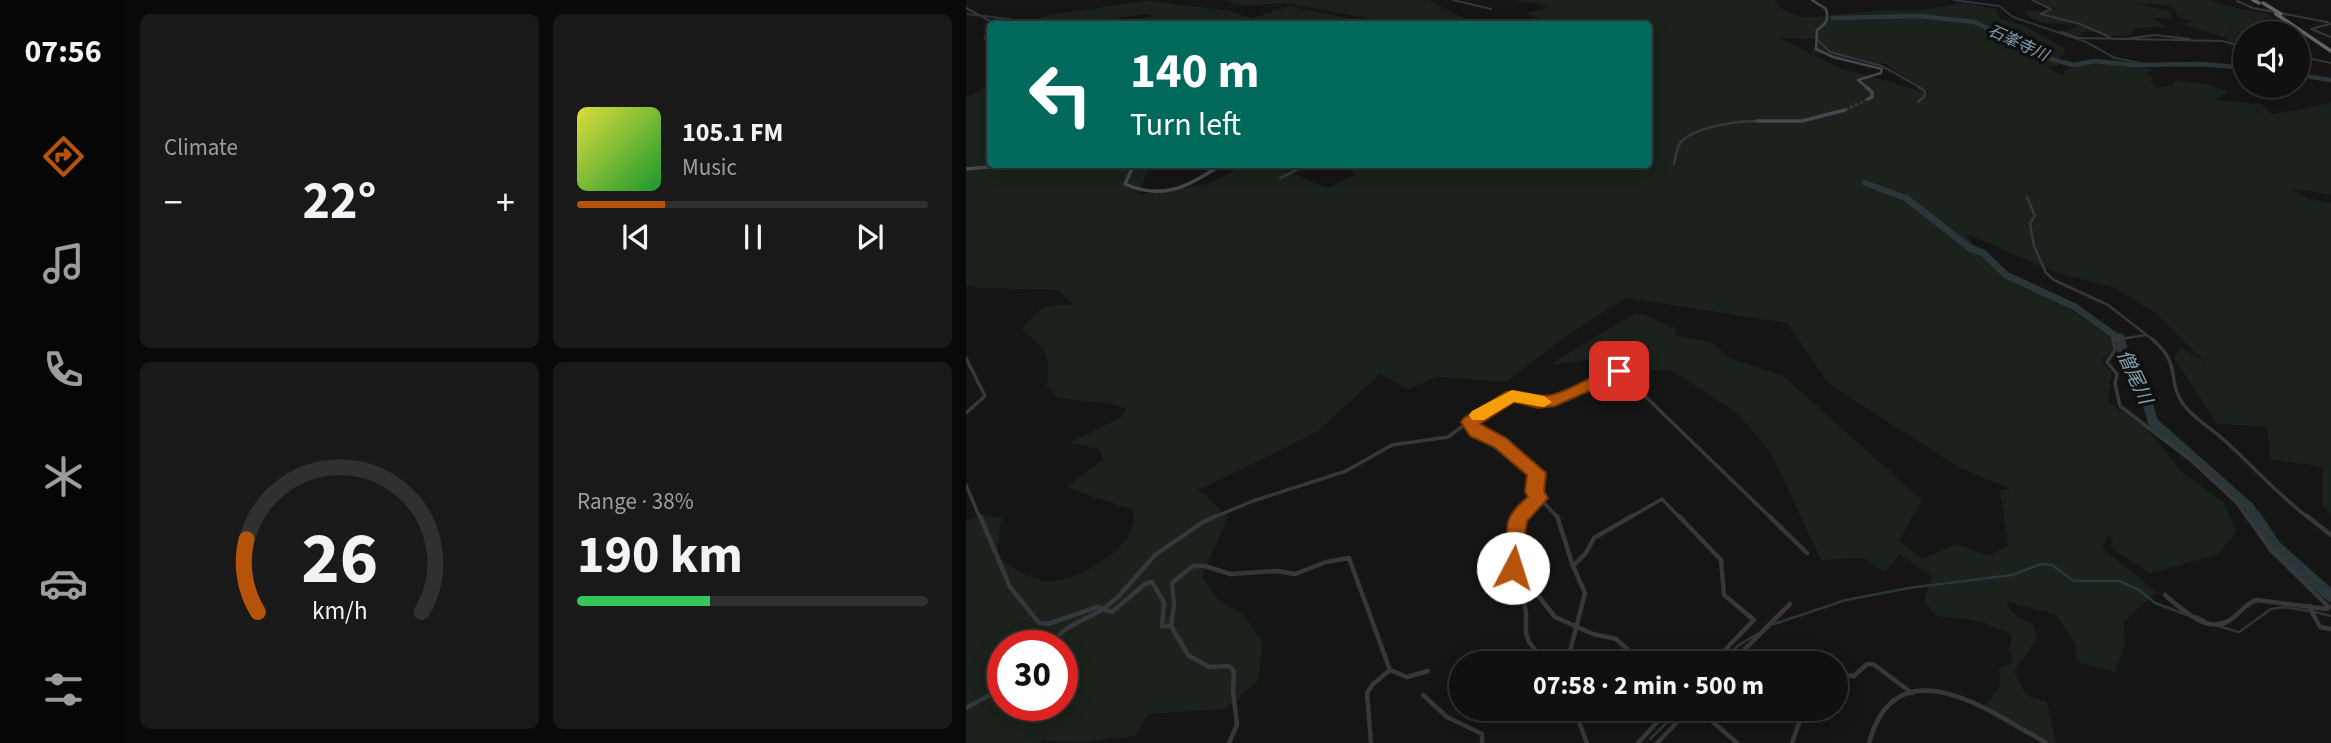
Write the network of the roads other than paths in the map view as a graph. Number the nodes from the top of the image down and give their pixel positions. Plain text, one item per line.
1 (1453, 0) edge
2 (1812, 0) edge
3 (2032, 0) edge
4 (2241, 0) edge
5 (2258, 2) edge
6 (966, 8) edge
7 (1491, 9) dead end
8 (990, 21) edge
9 (2061, 32) dead end
10 (2331, 37) edge
11 (1817, 39) junction
12 (2115, 39) junction
13 (2120, 39) junction
14 (2222, 41) junction
15 (2233, 44) edge
16 (2331, 49) edge
17 (2310, 59) edge
18 (2331, 63) edge
19 (1868, 99) dead end
20 (1918, 102) dead end
21 (1845, 110) tunnel mouth
22 (1756, 121) joint
23 (1674, 164) dead end
24 (987, 167) edge
25 (1132, 168) edge
26 (1216, 168) edge
27 (1301, 168) edge
28 (966, 169) edge
29 (1280, 178) dead end
30 (2027, 197) dead end
31 (2146, 335) junction
32 (966, 358) edge
33 (966, 413) edge
34 (1470, 422) junction
35 (966, 485) edge
36 (1539, 498) junction
37 (2331, 535) edge
38 (1807, 553) dead end
39 (1573, 566) junction
40 (1520, 581) junction
41 (2165, 595) dead end
42 (1790, 604) dead end
43 (2309, 606) junction
44 (1102, 610) junction
45 (1171, 626) junction
46 (1578, 626) junction
47 (2331, 629) edge
48 (1065, 630) edge
49 (1536, 651) edge
50 (1569, 651) edge
51 (1630, 651) edge
52 (1724, 651) edge
53 (1743, 651) edge
54 (1390, 670) junction
55 (1428, 671) dead end
56 (1848, 676) edge
57 (1912, 694) junction
58 (1423, 695) dead end
59 (987, 697) edge
60 (966, 708) edge
61 (1579, 721) edge
62 (1658, 721) edge
63 (1678, 721) edge
64 (1712, 721) edge
65 (1800, 721) edge
66 (1229, 743) edge
67 (1371, 743) edge
68 (1482, 743) edge
69 (1587, 743) edge
70 (1638, 743) edge
71 (1657, 743) edge
72 (1737, 743) edge
73 (1792, 743) edge
74 (1869, 743) edge
75 (2046, 743) edge

1 - 7 street
2 - 11 street
3 - 12 street
4 - 10 street
5 - 16 highway, bridge
6 - 8 street
9 - 12 street
11 - 19 street
11 - 20 street
12 - 13 street
13 - 14 street
13 - 14 street
14 - 15 street
17 - 18 street
21 - 22 street
22 - 23 street
24 - 28 street
25 - 26 street
27 - 29 street
30 - 31 street
31 - 37 street
31 - 43 street
32 - 33 street
34 - 36 street
34 - 38 street
34 - 44 street
35 - 44 street
36 - 39 street
36 - 40 street
39 - 46 street
39 - 52 street
40 - 46 street
40 - 49 street
41 - 43 street
42 - 53 street
43 - 47 street
44 - 45 street
44 - 48 street
45 - 54 street
45 - 66 street
46 - 50 street
46 - 51 street
54 - 55 street
54 - 67 street
56 - 57 street
57 - 74 street
57 - 75 street
58 - 68 street
59 - 60 street
61 - 69 street
62 - 70 street
63 - 71 street
64 - 72 street
65 - 73 street

